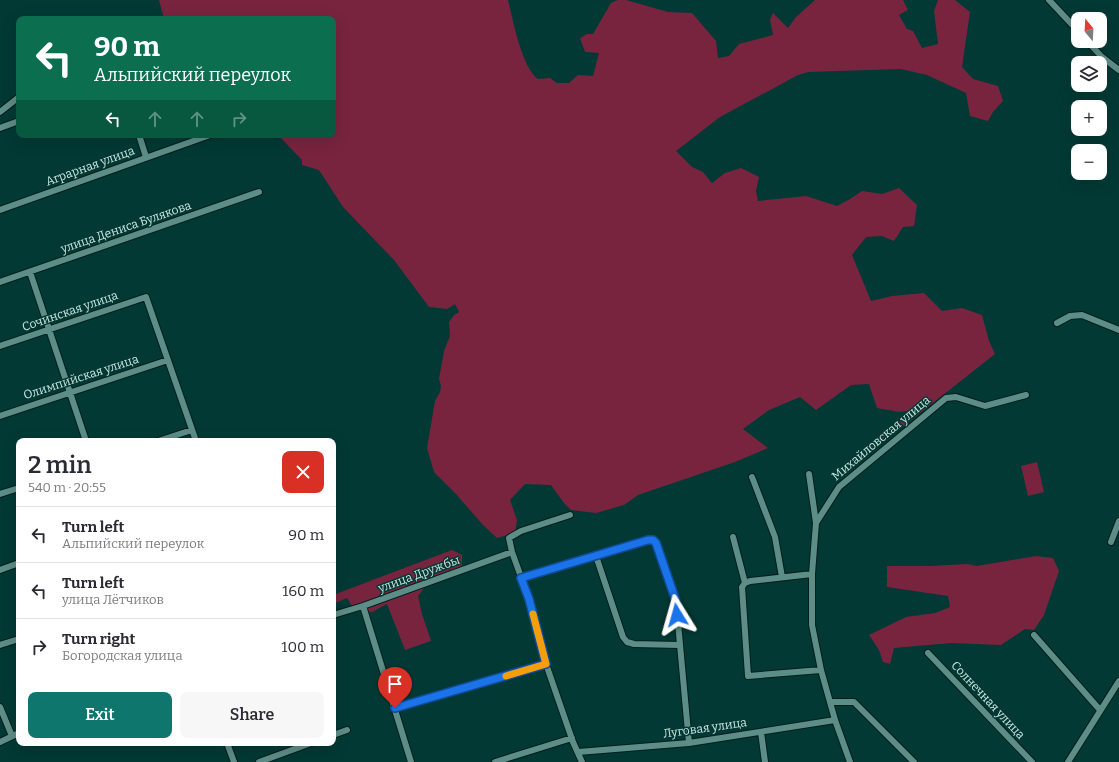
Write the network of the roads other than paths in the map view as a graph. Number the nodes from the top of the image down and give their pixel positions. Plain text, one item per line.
1 (1050, 0) edge
2 (1071, 23) edge
3 (1094, 48) edge
4 (1119, 70) edge
5 (16, 99) edge
6 (0, 112) edge
7 (16, 122) edge
8 (0, 128) edge
9 (140, 138) edge
10 (201, 138) edge
11 (146, 157) junction
12 (259, 192) dead end
13 (0, 210) edge
14 (30, 272) junction
15 (0, 282) edge
16 (1056, 323) dead end
17 (50, 329) junction
18 (1119, 330) edge
19 (0, 346) edge
20 (168, 360) junction
21 (69, 393) junction
22 (1026, 395) dead end
23 (0, 416) edge
24 (192, 430) junction
25 (85, 438) edge
26 (167, 438) edge
27 (195, 438) edge
28 (809, 474) dead end
29 (752, 477) dead end
30 (16, 489) edge
31 (0, 494) edge
32 (570, 515) dead end
33 (1119, 520) edge
34 (816, 523) junction
35 (733, 537) dead end
36 (1111, 542) dead end
37 (512, 552) junction
38 (596, 556) junction
39 (16, 564) edge
40 (0, 570) edge
41 (812, 574) junction
42 (782, 577) junction
43 (521, 578) junction
44 (745, 583) junction
45 (363, 606) junction
46 (336, 613) edge
47 (1034, 635) dead end
48 (16, 640) edge
49 (0, 645) edge
50 (679, 645) junction
51 (928, 652) dead end
52 (546, 664) junction
53 (821, 670) junction
54 (1119, 681) edge
55 (831, 702) junction
56 (0, 707) edge
57 (395, 708) junction
58 (1100, 710) junction
59 (835, 720) junction
60 (347, 730) dead end
61 (761, 732) junction
62 (16, 734) edge
63 (336, 734) edge
64 (12, 736) junction
65 (572, 738) junction
66 (0, 742) edge
67 (689, 743) junction
68 (228, 746) edge
69 (303, 746) edge
70 (578, 752) junction
71 (234, 762) edge
72 (259, 762) edge
73 (411, 762) edge
74 (495, 762) edge
75 (582, 762) edge
76 (765, 762) edge
77 (850, 762) edge
78 (914, 762) edge
79 (1032, 762) edge
80 (1068, 762) edge

1 - 2 street
3 - 4 street
5 - 6 street
7 - 8 street
9 - 11 street
10 - 11 street, Аграрная улица
11 - 13 street, Аграрная улица
12 - 14 street, улица Дениса Булякова
14 - 15 street, улица Дениса Булякова
14 - 17 street
16 - 18 street
17 - 19 street, Сочинская улица
17 - 20 street, Сочинская улица
17 - 21 street
20 - 21 street, Олимпийская улица
20 - 24 street
21 - 23 street, Олимпийская улица
21 - 25 street
22 - 34 street, Михайловская улица
24 - 26 street
24 - 27 street
28 - 34 street
29 - 42 street
30 - 31 street
32 - 37 street
33 - 36 street
34 - 41 street, Михайловская улица
35 - 44 street
37 - 43 street
37 - 45 street, улица Дружбы
38 - 43 street
38 - 50 street
38 - 50 street
39 - 40 street
41 - 42 street
41 - 53 street, Михайловская улица
42 - 44 street
43 - 52 street
44 - 53 street
45 - 46 street, улица Дружбы
45 - 57 street
47 - 58 street
48 - 49 street
50 - 67 street
51 - 79 street, Солнечная улица
52 - 57 street
52 - 65 street
53 - 55 street, Михайловская улица
54 - 58 street
55 - 59 street, Михайловская улица
55 - 78 street
56 - 64 street
57 - 73 street
58 - 80 street
59 - 61 street, Луговая улица
59 - 77 street, Михайловская улица
60 - 63 street
61 - 67 street, Луговая улица
61 - 76 street
62 - 64 street
64 - 66 street
65 - 70 street
65 - 74 street
67 - 70 street, Луговая улица
68 - 71 street
69 - 72 street
70 - 75 street

